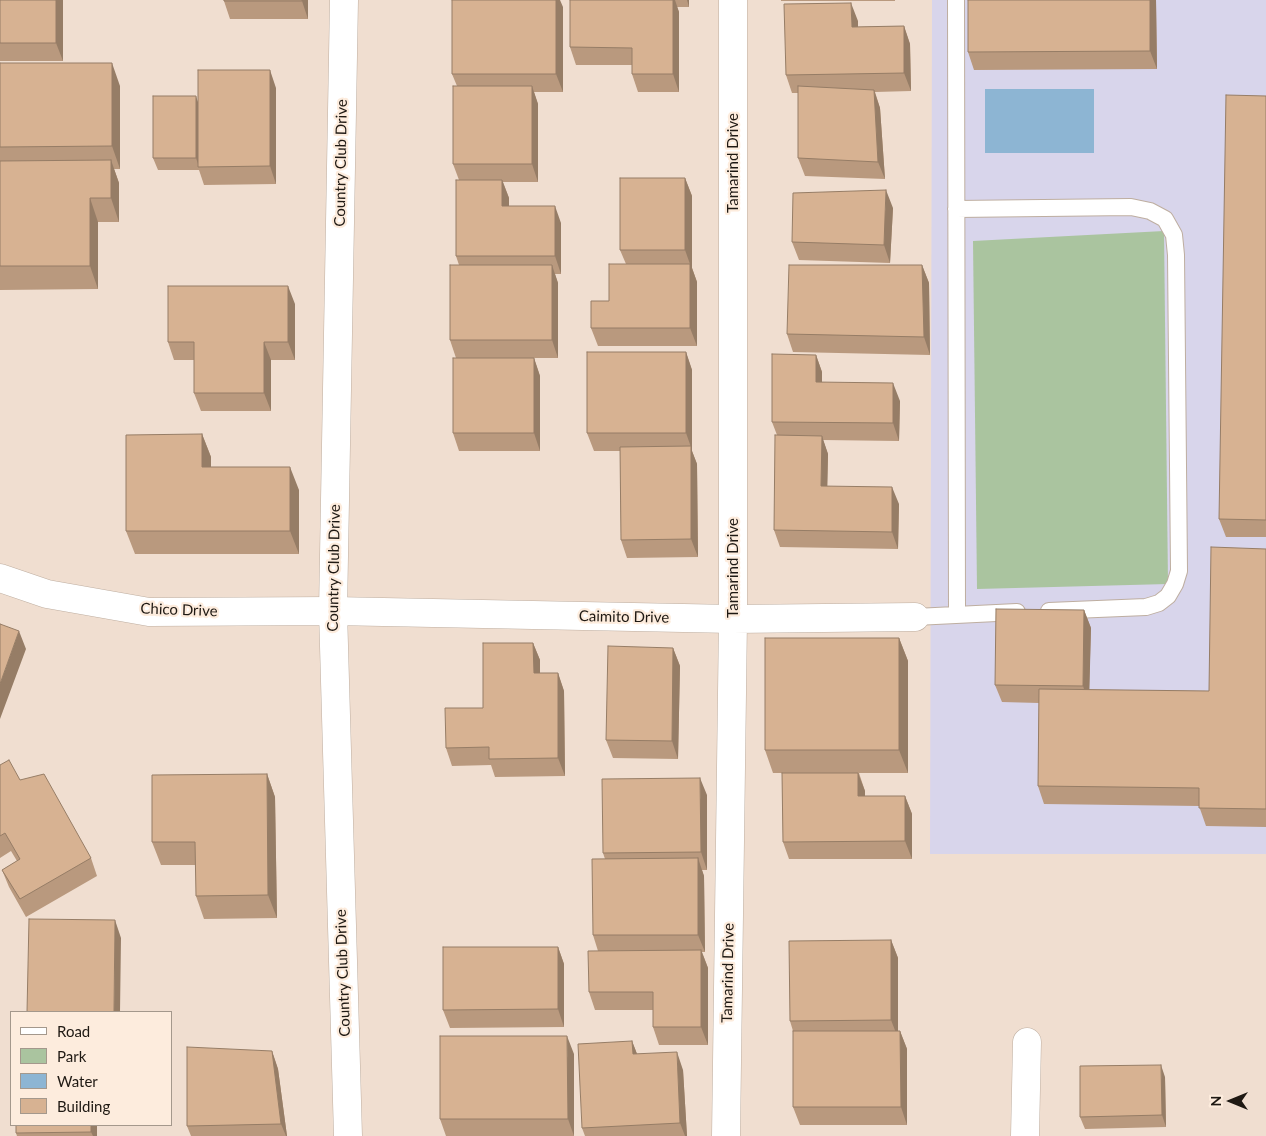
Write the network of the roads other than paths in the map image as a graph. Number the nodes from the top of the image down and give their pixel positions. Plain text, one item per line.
1 (344, 0) edge
2 (733, 0) edge
3 (956, 0) edge
4 (956, 209) junction
5 (0, 578) edge
6 (333, 611) junction
7 (958, 614) junction
8 (915, 617) joint
9 (733, 619) junction
10 (1027, 1042) dead end
11 (348, 1136) edge
12 (726, 1136) edge
13 (1025, 1136) edge

1 - 6 street, Country Club Drive
2 - 9 street, Tamarind Drive
3 - 4 lane
4 - 7 lane
4 - 7 lane
5 - 6 street, Chico Drive
6 - 9 street, Caimito Drive
6 - 11 street, Country Club Drive
7 - 8 lane
8 - 9 street, Caimito Drive
9 - 12 street, Tamarind Drive
10 - 13 street

